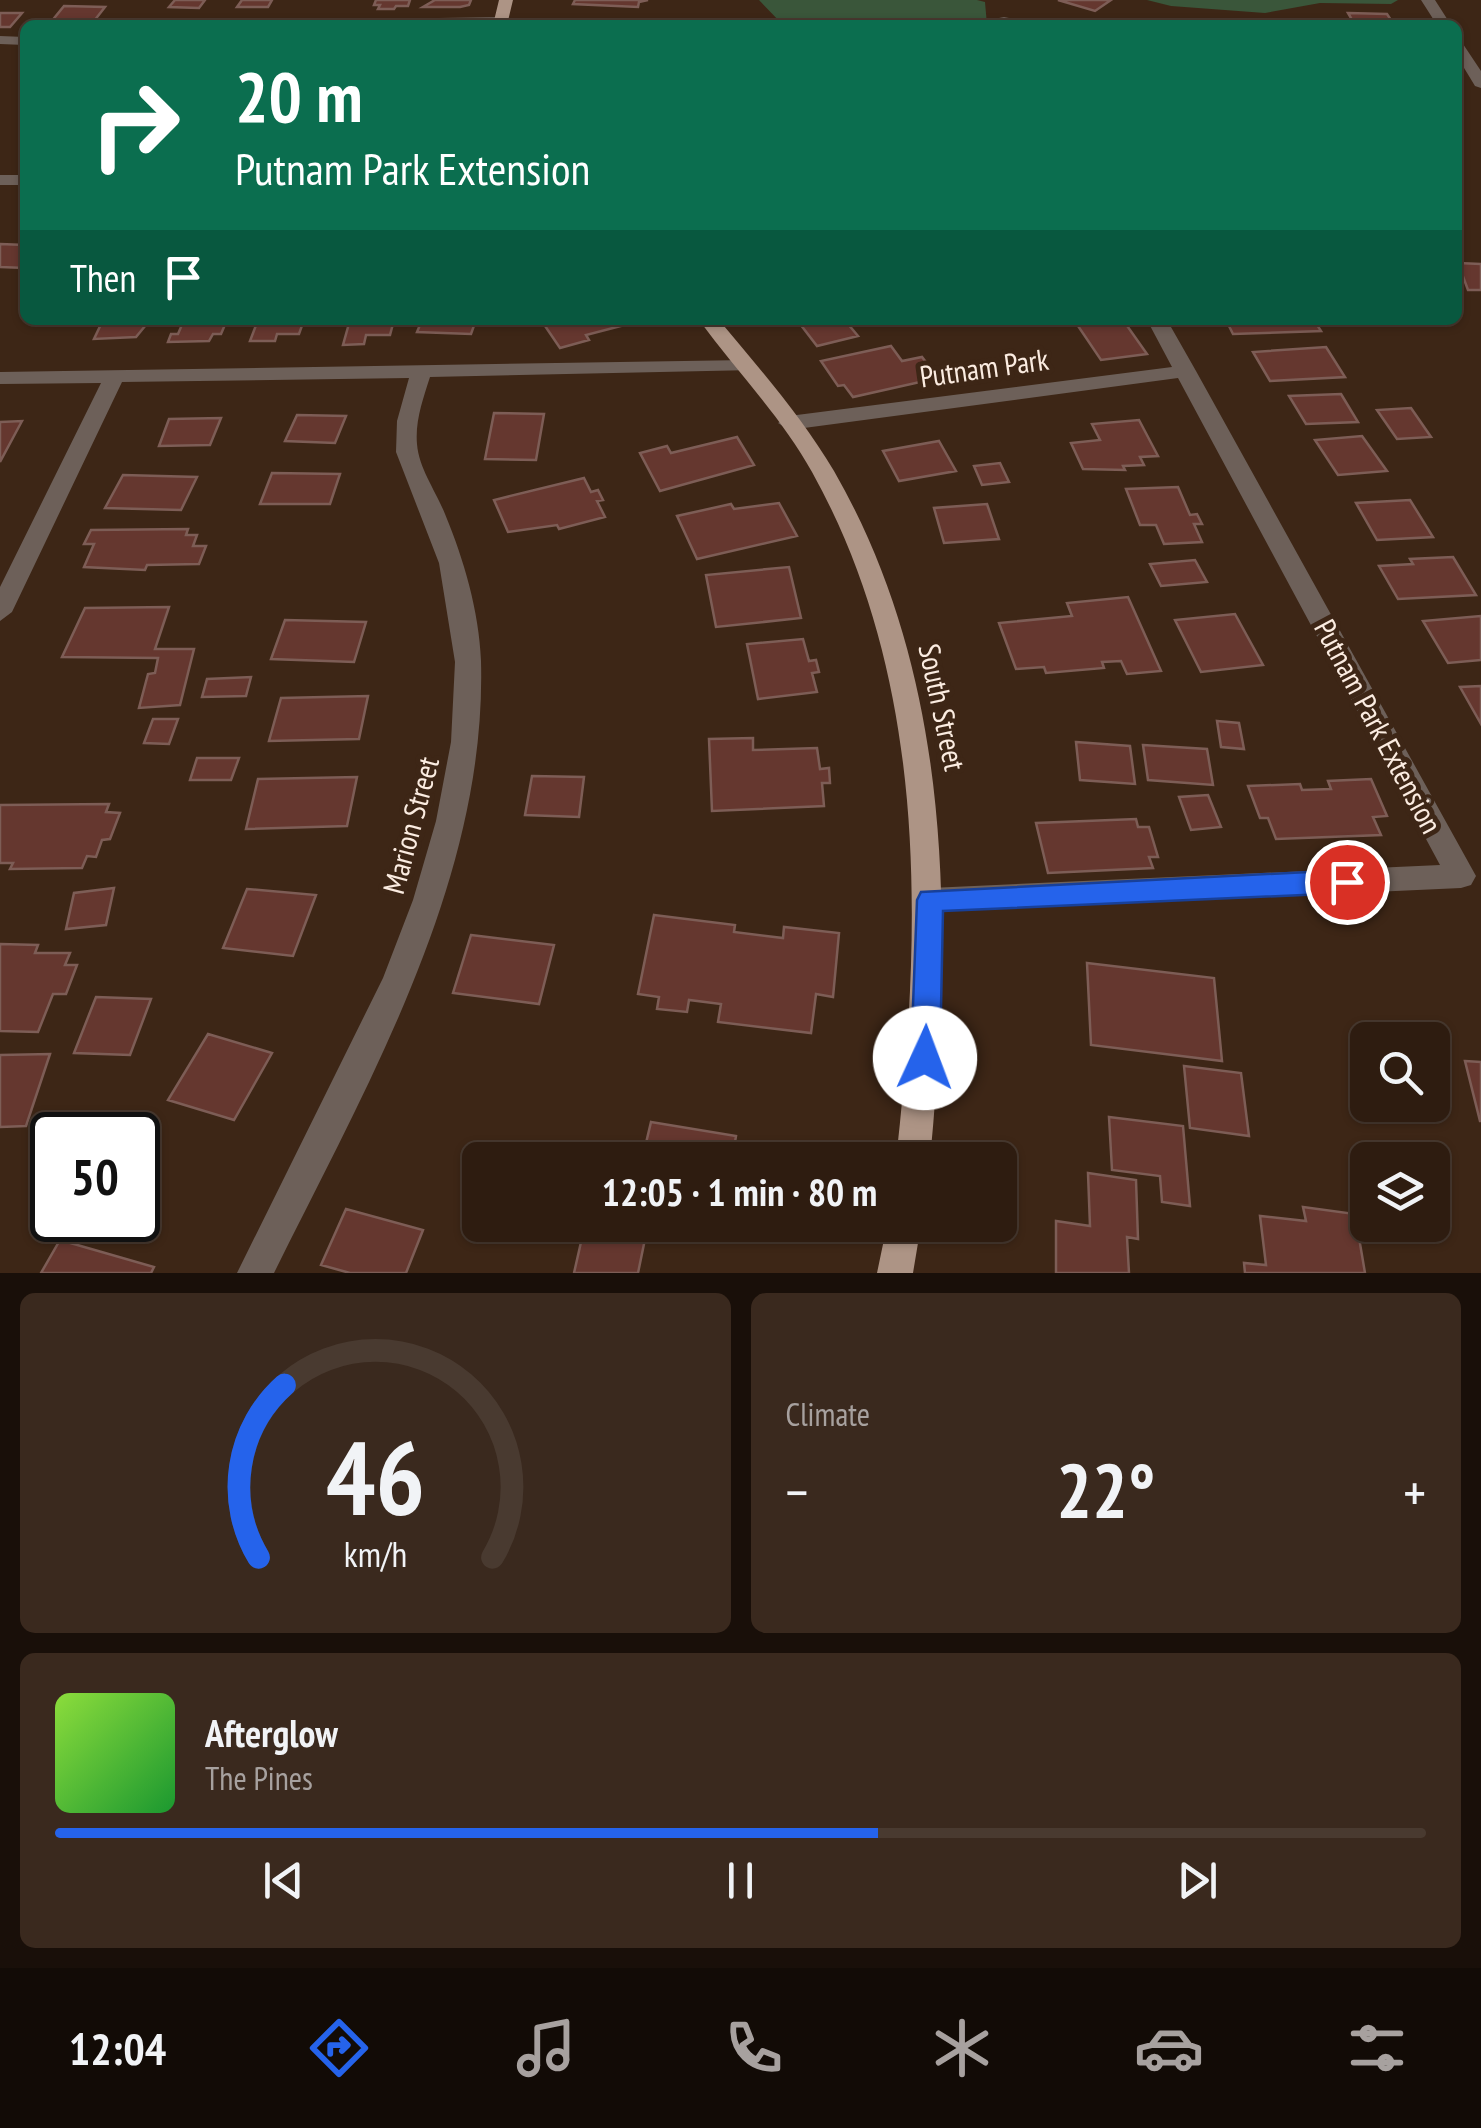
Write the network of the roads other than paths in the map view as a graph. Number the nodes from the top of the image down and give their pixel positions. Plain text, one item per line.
1 (1462, 53) edge
2 (1481, 83) edge
3 (713, 325) edge
4 (1160, 325) edge
5 (747, 366) junction
6 (422, 370) junction
7 (1186, 370) junction
8 (114, 376) junction
9 (0, 378) edge
10 (789, 423) junction
11 (0, 612) edge
12 (930, 900) junction
13 (915, 1142) edge
14 (901, 1242) edge
15 (256, 1273) edge
16 (895, 1273) edge

1 - 2 street
3 - 5 main road, South Street
4 - 7 street, Putnam Park Extension
5 - 6 street
5 - 10 main road, South Street
6 - 8 street
6 - 15 street, Marion Street
7 - 10 street, Putnam Park
7 - 12 street, Putnam Park Extension
8 - 9 street
8 - 11 street
10 - 12 main road, South Street
12 - 13 main road, South Street
14 - 16 main road

